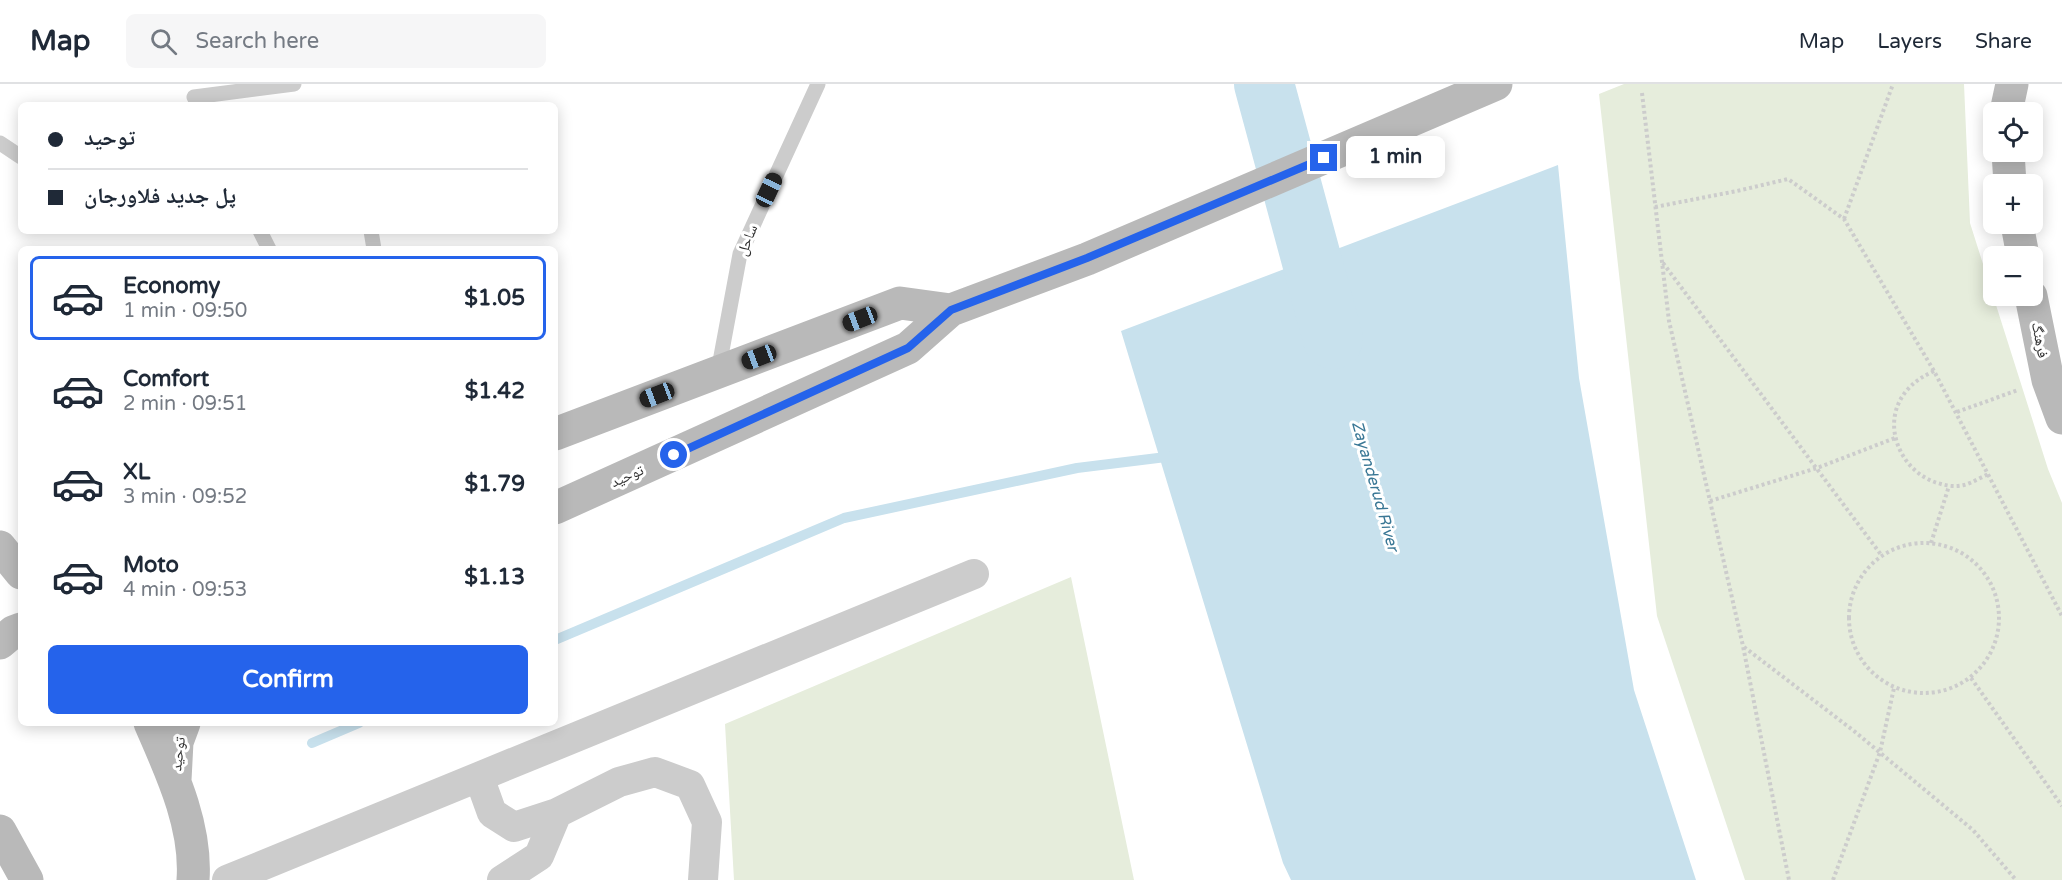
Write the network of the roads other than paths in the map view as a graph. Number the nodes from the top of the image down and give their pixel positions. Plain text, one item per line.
1 (294, 84) edge
2 (818, 84) edge
3 (1497, 84) edge
4 (2012, 84) edge
5 (196, 102) edge
6 (2008, 102) edge
7 (0, 143) edge
8 (18, 155) edge
9 (2033, 306) edge
10 (951, 310) junction
11 (718, 372) junction
12 (2062, 418) edge
13 (558, 433) edge
14 (558, 507) edge
15 (0, 547) edge
16 (18, 569) edge
17 (974, 574) dead end
18 (18, 630) edge
19 (0, 643) edge
20 (151, 726) edge
21 (182, 726) edge
22 (479, 777) junction
23 (175, 784) junction
24 (556, 813) junction
25 (0, 831) edge
26 (27, 880) edge
27 (193, 880) edge
28 (227, 880) edge
29 (502, 880) edge
30 (703, 880) edge

1 - 5 lane
2 - 11 lane, ساحل
3 - 10 main road, توحید
4 - 6 main road
7 - 8 lane
9 - 12 main road, فرهنگ
10 - 11 main road, توحید
10 - 14 main road, توحید
11 - 13 main road, توحید
15 - 16 main road
17 - 22 street
18 - 19 main road
20 - 23 main road
21 - 23 main road, توحید
22 - 24 street
22 - 28 street
23 - 27 main road
24 - 29 street
24 - 30 street
25 - 26 main road

